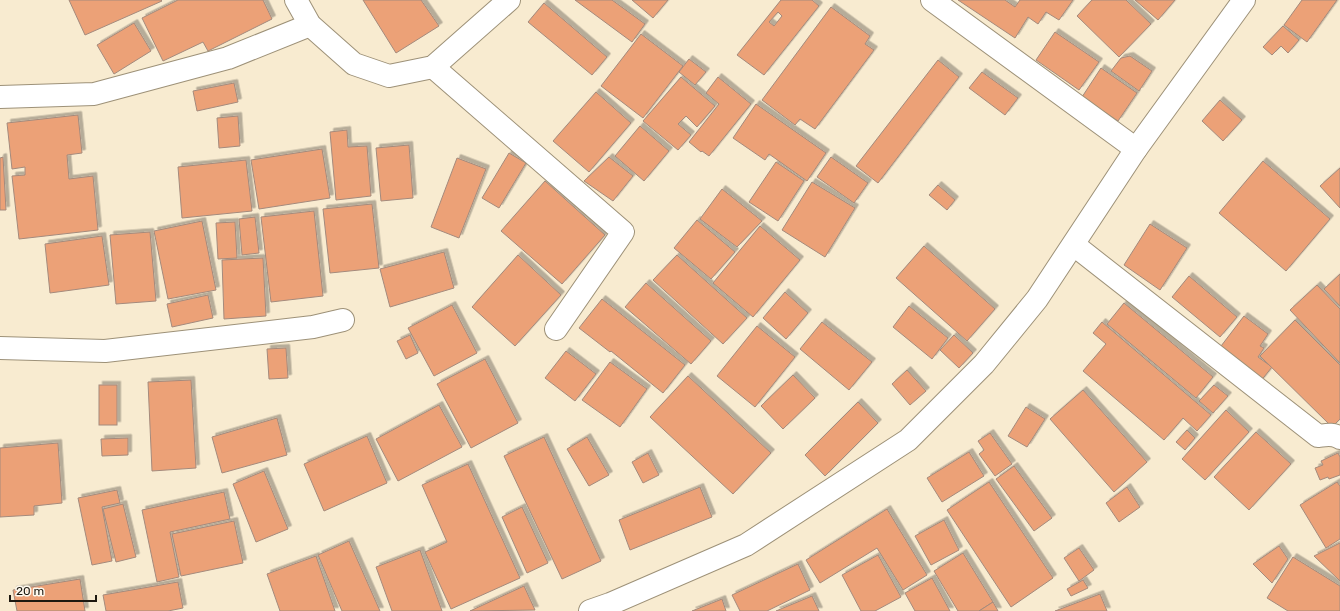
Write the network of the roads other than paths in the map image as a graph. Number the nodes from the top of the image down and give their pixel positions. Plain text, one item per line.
1 (296, 0) edge
2 (509, 0) edge
3 (932, 0) edge
4 (1244, 0) edge
5 (310, 25) junction
6 (432, 67) junction
7 (0, 97) edge
8 (1136, 149) junction
9 (1074, 245) junction
10 (343, 320) dead end
11 (556, 329) dead end
12 (0, 348) edge
13 (1340, 438) edge
14 (590, 611) edge

1 - 5 street
2 - 6 street
3 - 8 street
4 - 8 street
5 - 6 street
5 - 7 street
6 - 11 street
8 - 9 street
9 - 13 street
9 - 14 street
10 - 12 street

